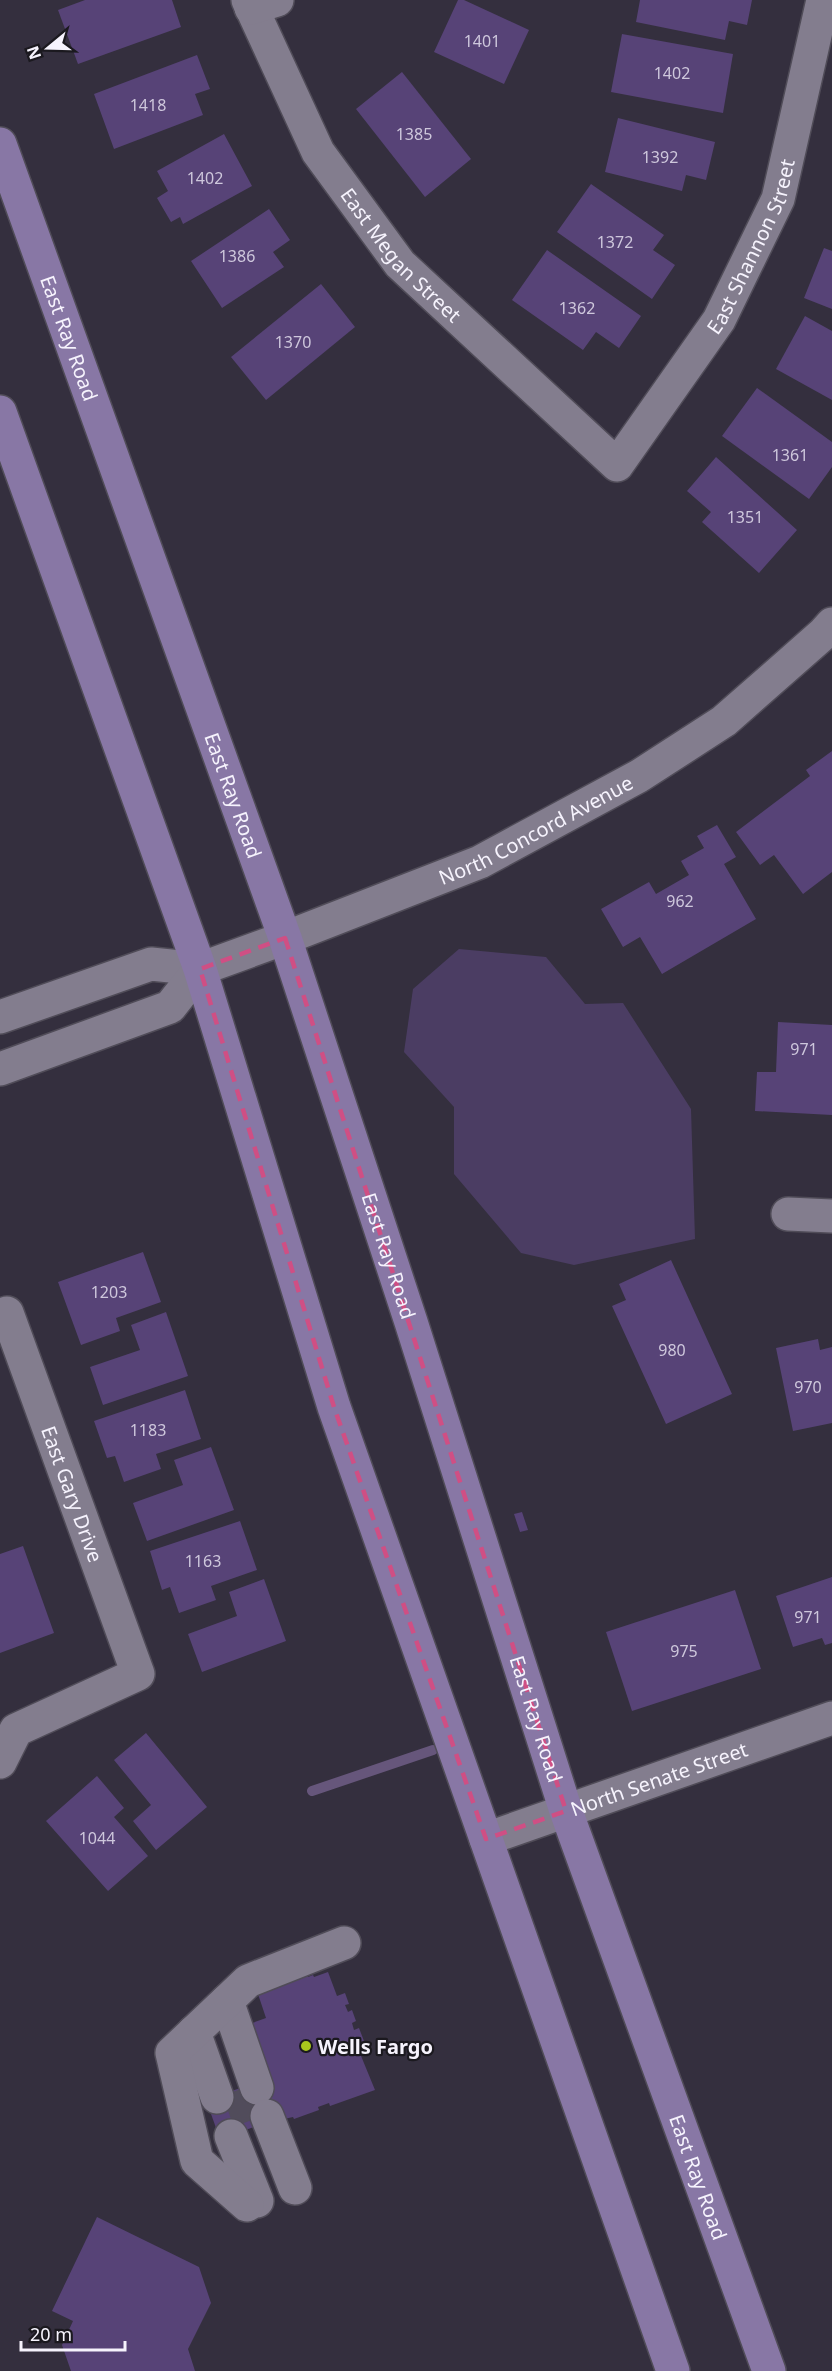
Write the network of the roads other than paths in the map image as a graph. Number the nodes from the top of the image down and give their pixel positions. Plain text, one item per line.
1 (823, 0) edge
2 (258, 3) edge
3 (0, 144) edge
4 (0, 412) edge
5 (617, 465) joint
6 (829, 634) edge
7 (285, 938) junction
8 (200, 969) junction
9 (0, 1017) edge
10 (0, 1069) edge
11 (788, 1214) dead end
12 (832, 1216) edge
13 (4, 1314) edge
14 (832, 1718) edge
15 (0, 1762) edge
16 (566, 1811) junction
17 (486, 1839) junction
18 (344, 1943) dead end
19 (211, 2016) junction
20 (243, 2109) junction
21 (673, 2371) edge
22 (769, 2371) edge

1 - 5 street, East Shannon Street
2 - 5 street, East Megan Street
3 - 7 main road, East Ray Road
4 - 8 main road
6 - 7 street, North Concord Avenue
7 - 8 street, North Concord Avenue
7 - 16 main road, East Ray Road
8 - 9 street, North Concord Avenue
8 - 10 street
8 - 17 main road
11 - 12 street
13 - 15 street, East Gary Drive
14 - 16 street, North Senate Street
16 - 17 street, North Senate Street
16 - 22 main road, East Ray Road
17 - 21 main road
18 - 19 street
19 - 20 street
19 - 20 street
19 - 20 street

